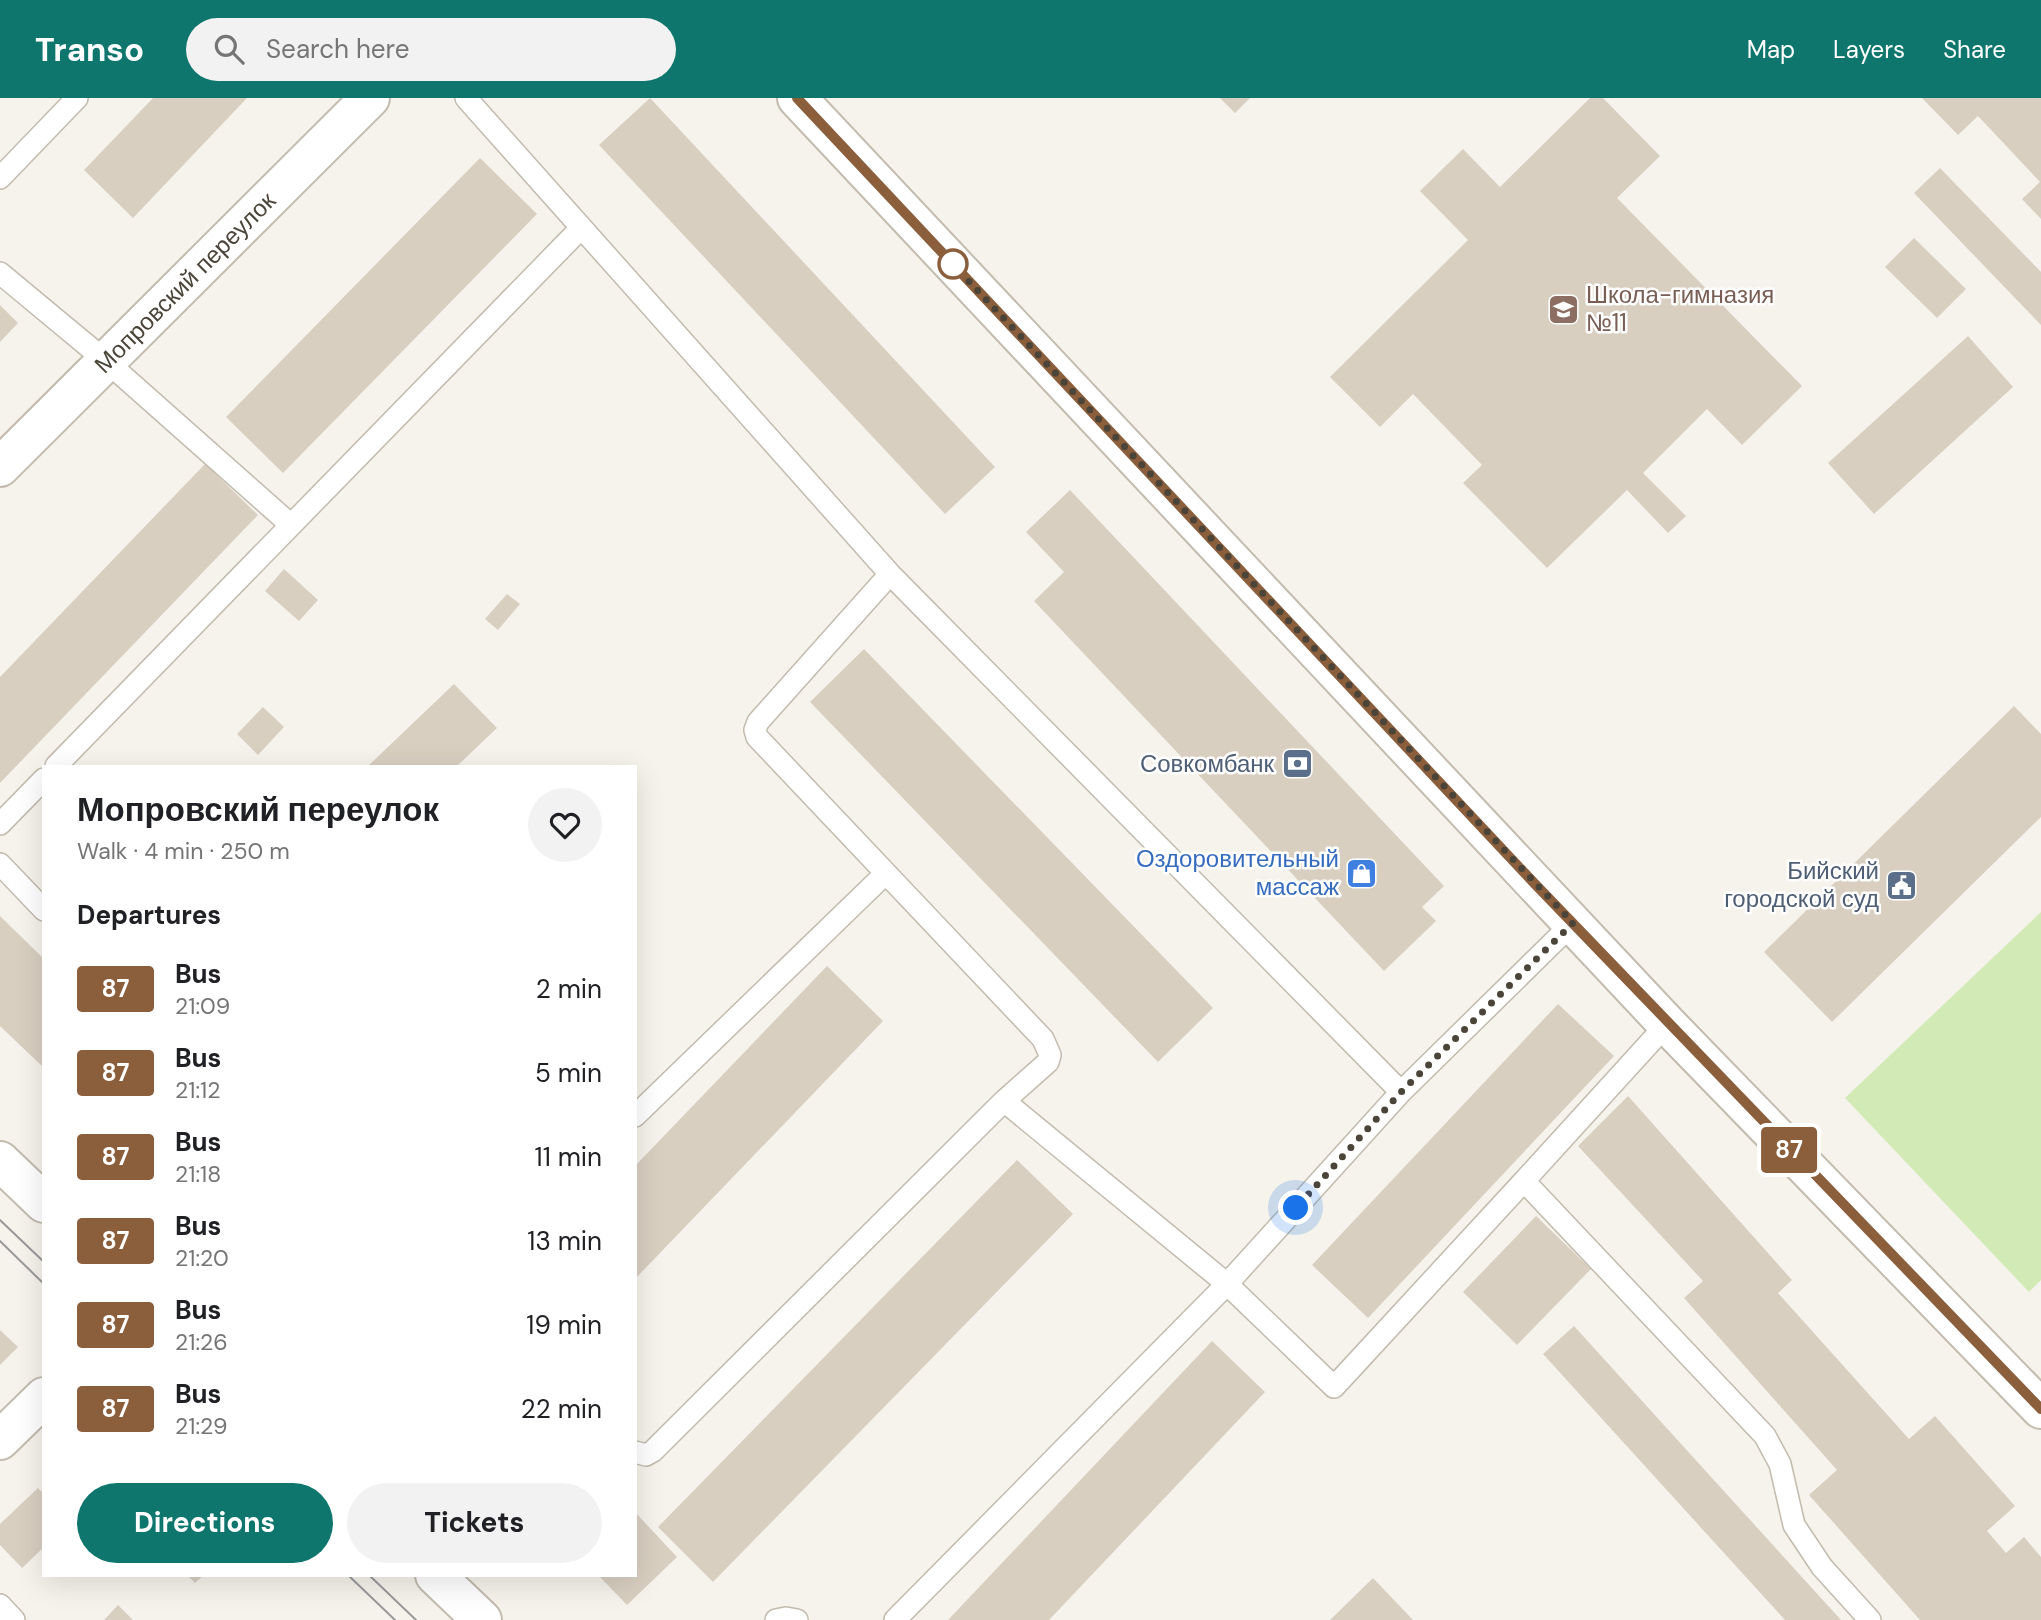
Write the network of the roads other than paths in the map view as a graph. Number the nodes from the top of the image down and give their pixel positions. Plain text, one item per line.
1 (77, 98) edge
2 (370, 98) edge
3 (466, 98) edge
4 (797, 98) edge
5 (0, 178) edge
6 (581, 228) junction
7 (0, 273) edge
8 (106, 361) junction
9 (0, 467) edge
10 (291, 525) junction
11 (890, 574) junction
12 (57, 765) edge
13 (42, 781) edge
14 (0, 824) edge
15 (0, 864) edge
16 (885, 874) junction
17 (42, 908) edge
18 (1573, 923) junction
19 (1668, 1024) junction
20 (1401, 1092) junction
21 (1004, 1101) junction
22 (637, 1114) edge
23 (0, 1161) edge
24 (1524, 1181) junction
25 (42, 1201) edge
26 (1227, 1284) junction
27 (42, 1398) edge
28 (2041, 1409) edge
29 (0, 1440) edge
30 (637, 1452) edge
31 (437, 1577) edge
32 (0, 1605) edge
33 (14, 1620) edge
34 (482, 1620) edge
35 (776, 1620) edge
36 (797, 1620) edge
37 (895, 1620) edge
38 (1870, 1620) edge

1 - 5 lane
2 - 8 street, Мопровский переулок
3 - 6 lane
4 - 18 street
6 - 10 lane
6 - 11 lane
7 - 8 lane
8 - 9 street, Мопровский переулок
8 - 10 lane
10 - 12 lane
11 - 16 lane
11 - 20 lane
13 - 14 lane
15 - 17 lane
16 - 21 lane
16 - 22 lane
18 - 19 street
18 - 20 lane
19 - 24 lane
19 - 28 street
20 - 26 lane
21 - 26 lane
21 - 30 lane
23 - 25 street
24 - 26 lane
24 - 38 lane
26 - 37 lane
27 - 29 street
31 - 34 street
32 - 33 lane
35 - 36 lane

